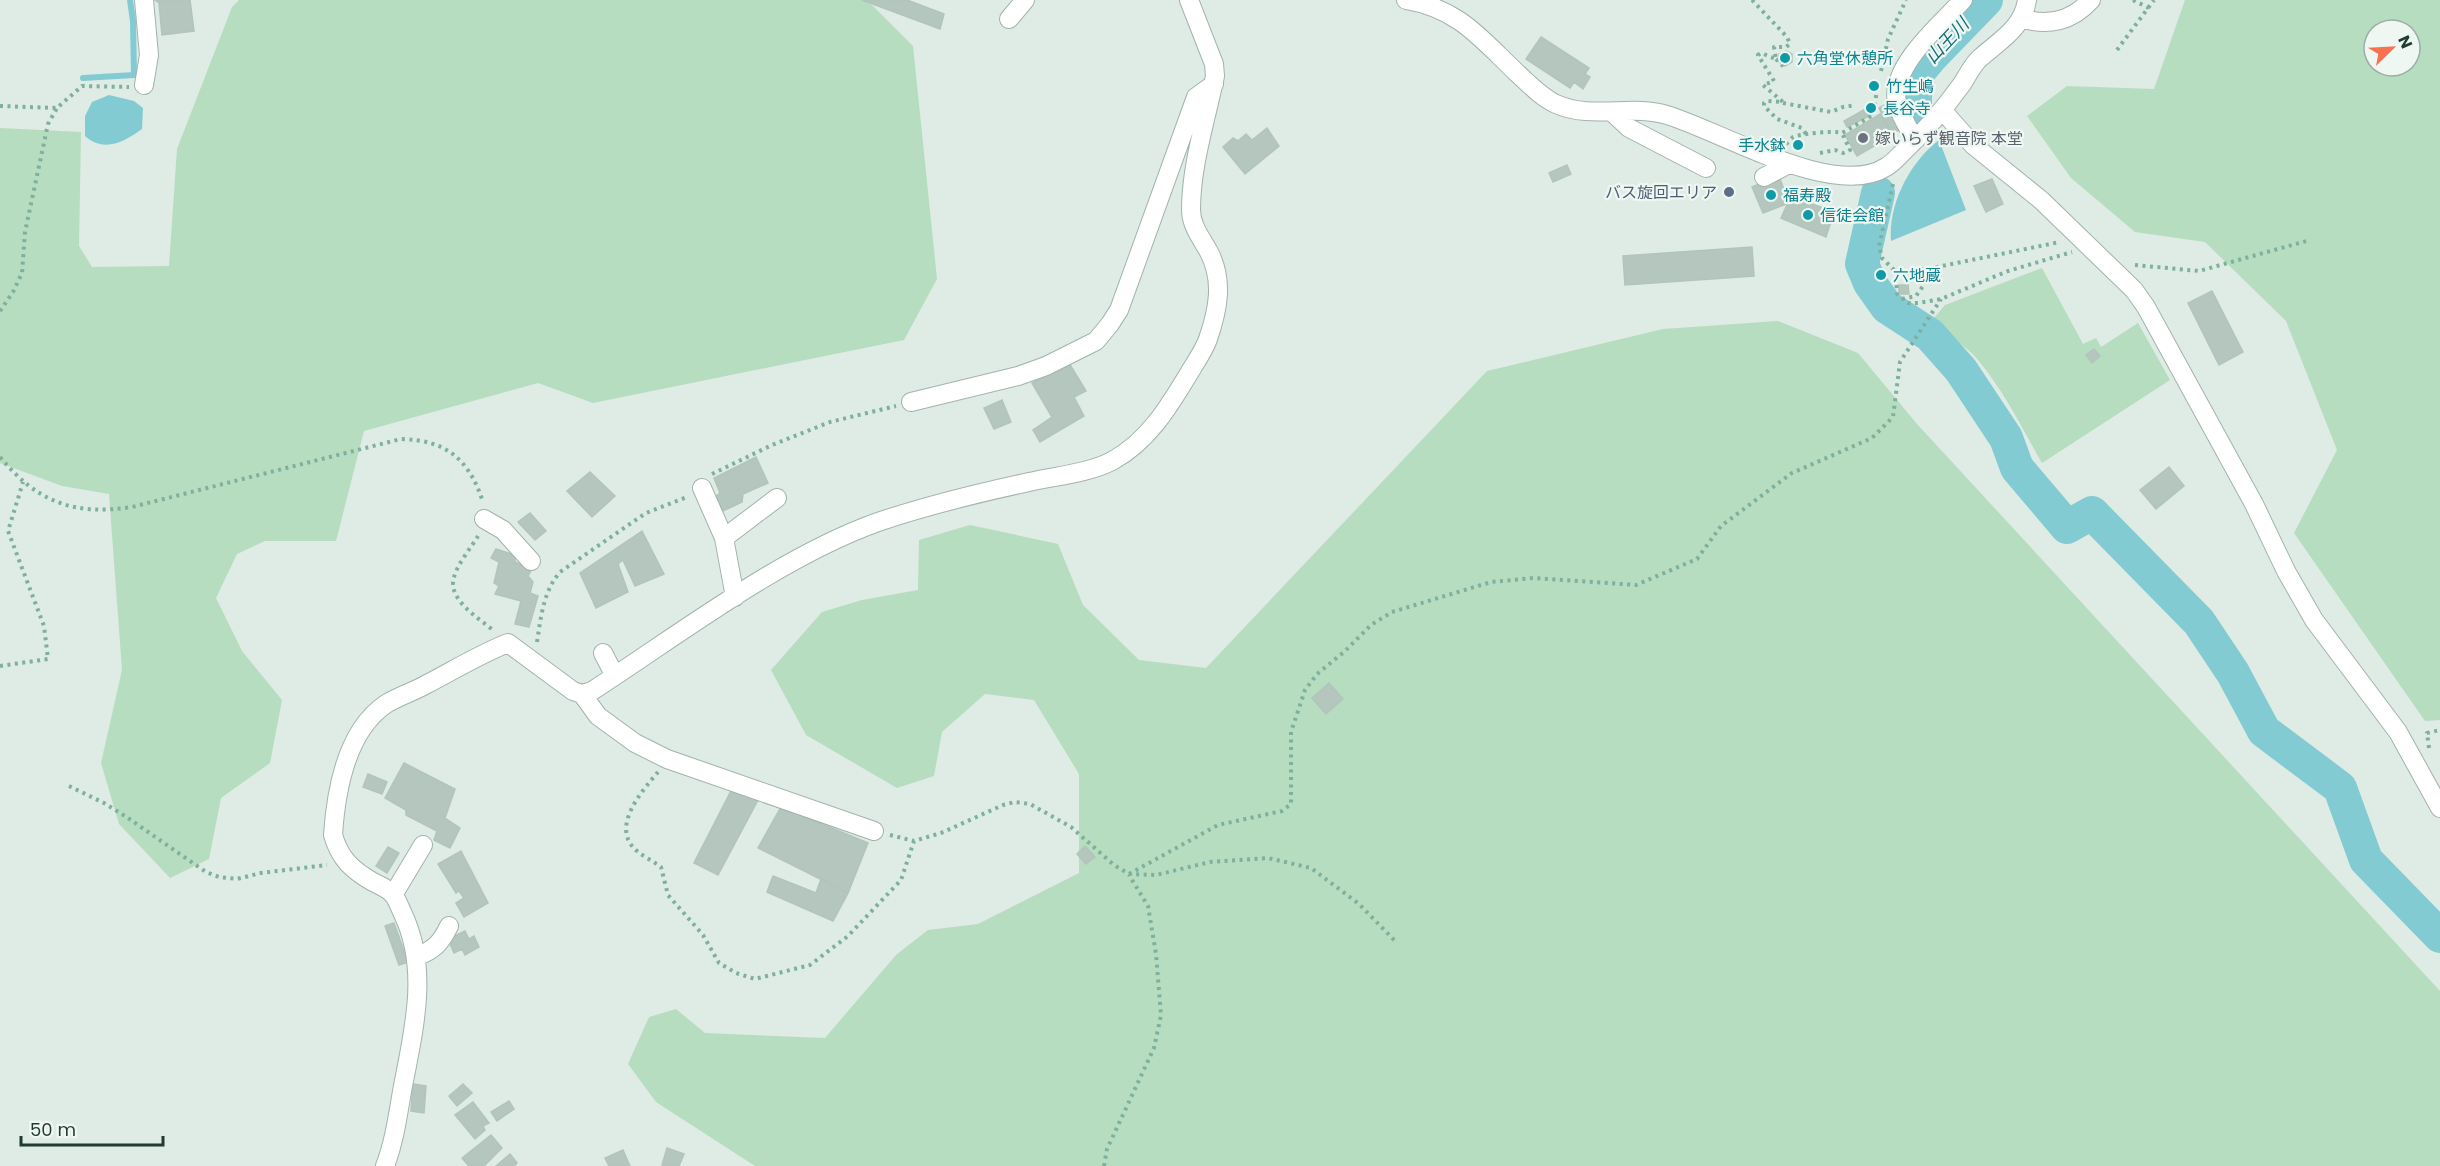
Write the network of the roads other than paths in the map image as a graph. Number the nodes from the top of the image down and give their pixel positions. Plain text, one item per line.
1 (144, 0) edge
2 (1025, 0) edge
3 (1190, 0) edge
4 (1406, 0) edge
5 (1963, 0) edge
6 (2027, 0) edge
7 (2091, 0) edge
8 (2021, 18) junction
9 (1009, 19) dead end
10 (1214, 84) junction
11 (144, 86) road end
12 (1943, 111) junction
13 (1613, 112) junction
14 (1916, 140) junction
15 (1789, 164) junction
16 (1706, 168) dead end
17 (1764, 177) dead end
18 (911, 402) dead end
19 (702, 488) dead end
20 (777, 498) dead end
21 (484, 519) road end
22 (724, 538) junction
23 (531, 561) dead end
24 (735, 597) junction
25 (603, 653) dead end
26 (615, 676) junction
27 (582, 694) junction
28 (2440, 808) edge
29 (874, 831) road end
30 (423, 845) dead end
31 (393, 895) junction
32 (449, 926) dead end
33 (417, 957) junction
34 (392, 1148) junction
35 (385, 1166) edge
36 (399, 1166) edge

1 - 11 street
2 - 9 street
3 - 10 street
4 - 13 street
5 - 14 street
6 - 8 street
7 - 8 street
8 - 12 street
10 - 18 street
10 - 24 street
12 - 14 street
12 - 28 street
13 - 15 street
13 - 16 street
14 - 15 street
15 - 17 street
19 - 22 street
20 - 22 street
21 - 23 street
22 - 24 street
24 - 26 street
25 - 26 street
26 - 27 street
27 - 29 street
27 - 31 street
30 - 31 street
31 - 33 street
32 - 33 street
33 - 34 street
34 - 35 street
34 - 36 street

